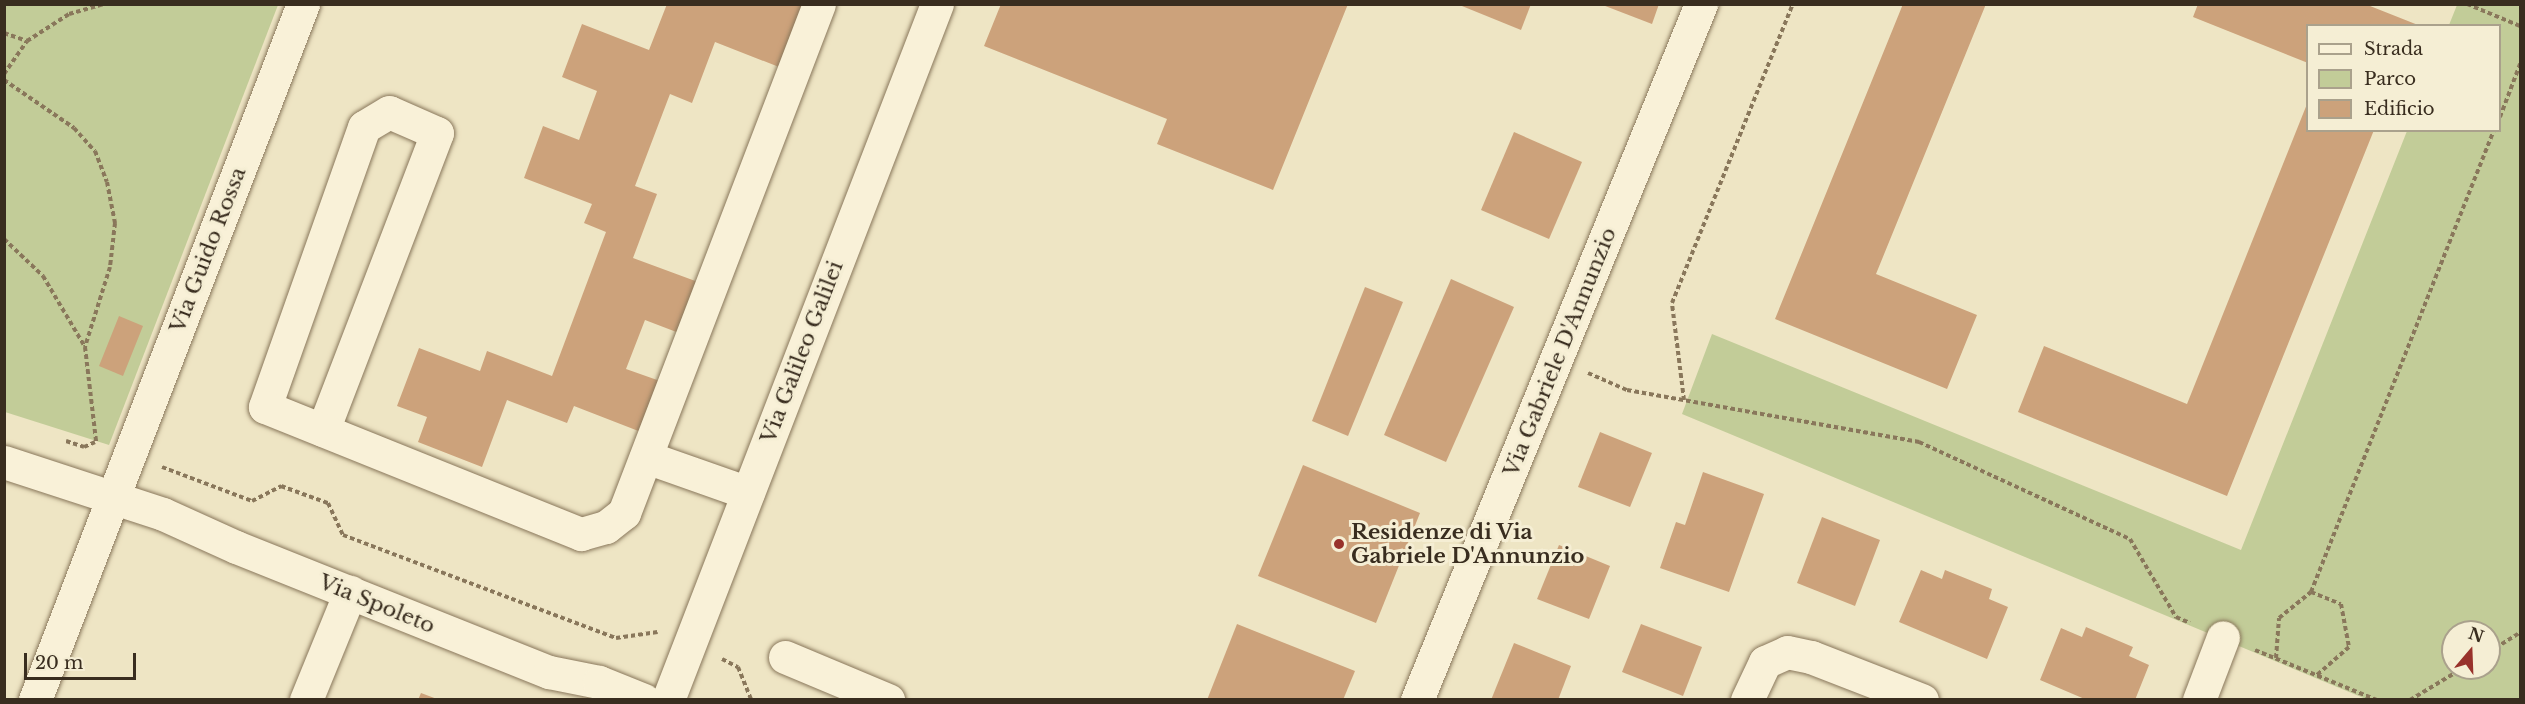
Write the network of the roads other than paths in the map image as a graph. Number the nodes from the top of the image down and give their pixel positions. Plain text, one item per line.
1 (303, 4) edge
2 (819, 4) edge
3 (937, 4) edge
4 (1701, 4) edge
5 (323, 430) junction
6 (646, 457) junction
7 (4, 462) edge
8 (748, 493) junction
9 (114, 495) junction
10 (350, 592) junction
11 (2223, 637) road end
12 (785, 657) dead end
13 (35, 699) edge
14 (306, 699) edge
15 (644, 699) edge
16 (668, 699) edge
17 (888, 699) edge
18 (1417, 699) edge
19 (1747, 699) edge
20 (1922, 699) edge
21 (2199, 699) edge

1 - 9 street, Via Guido Rossa
2 - 6 street
3 - 8 street, Via Galileo Galilei
4 - 18 street, Via Gabriele D'Annunzio
5 - 5 street
5 - 6 street
6 - 8 street
7 - 9 street, Via Spoleto
8 - 16 street, Via Galileo Galilei
9 - 10 street, Via Spoleto
9 - 13 street, Via Guido Rossa
10 - 14 street
10 - 15 street, Via Spoleto
11 - 21 street
12 - 17 street
19 - 20 street

